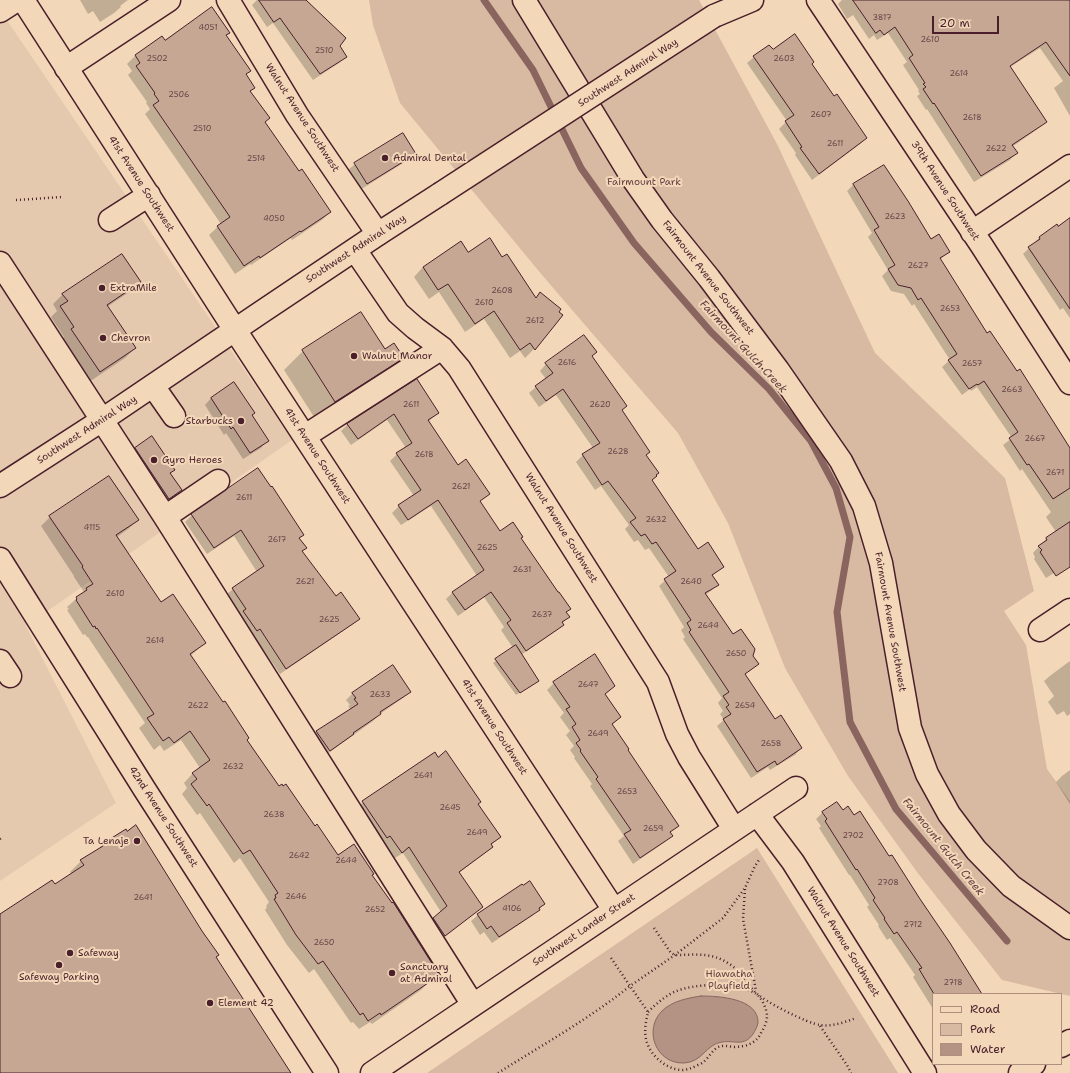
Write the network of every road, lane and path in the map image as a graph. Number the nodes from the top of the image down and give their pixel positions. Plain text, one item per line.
1 (18, 0) edge
2 (23, 0) edge
3 (169, 0) edge
4 (228, 0) edge
5 (524, 0) edge
6 (733, 0) edge
7 (752, 0) edge
8 (818, 0) edge
9 (0, 11) edge
10 (714, 16) junction
11 (66, 68) junction
12 (1070, 166) edge
13 (149, 195) junction
14 (62, 198) dead end
15 (16, 200) dead end
16 (110, 220) dead end
17 (972, 232) junction
18 (378, 234) junction
19 (355, 250) junction
20 (0, 263) edge
21 (20, 281) junction
22 (11, 311) dead end
23 (235, 330) junction
24 (442, 348) junction
25 (1070, 383) edge
26 (153, 386) junction
27 (174, 416) dead end
28 (102, 420) junction
29 (305, 436) junction
30 (218, 481) dead end
31 (0, 486) edge
32 (165, 517) junction
33 (0, 559) edge
34 (1068, 616) edge
35 (1040, 630) dead end
36 (796, 788) dead end
37 (757, 814) junction
38 (734, 829) junction
39 (3, 837) dead end
40 (0, 839) edge
41 (759, 860) dead end
42 (745, 888) junction
43 (614, 910) junction
44 (654, 928) dead end
45 (1070, 928) edge
46 (675, 955) junction
47 (611, 958) dead end
48 (630, 986) junction
49 (756, 993) junction
50 (473, 1005) junction
51 (648, 1012) junction
52 (856, 1018) dead end
53 (820, 1025) junction
54 (1032, 1065) edge
55 (921, 1070) edge
56 (327, 1073) edge
57 (372, 1073) edge
58 (498, 1073) edge
59 (851, 1073) edge
60 (1020, 1073) edge

1 - 9 street
2 - 11 street, 41st Avenue Southwest
3 - 11 street
4 - 18 street, Walnut Avenue Southwest
5 - 45 street, Fairmount Avenue Southwest
6 - 10 street, Southwest Admiral Way
7 - 10 street, Southwest Admiral Way
8 - 17 street, 39th Avenue Southwest
10 - 18 street, Southwest Admiral Way, bridge
11 - 13 street, 41st Avenue Southwest
12 - 17 street
13 - 16 street
13 - 23 street, 41st Avenue Southwest
14 - 15 path
17 - 25 street, 39th Avenue Southwest
18 - 19 street, Southwest Admiral Way
19 - 23 street, Southwest Admiral Way
19 - 24 street, Walnut Avenue Southwest
20 - 21 street
21 - 22 street
21 - 28 street
23 - 26 street, Southwest Admiral Way
23 - 29 street, 41st Avenue Southwest
24 - 29 street
24 - 38 street, Walnut Avenue Southwest
26 - 27 street
26 - 28 street, Southwest Admiral Way
28 - 31 street, Southwest Admiral Way
28 - 32 street
29 - 43 street, 41st Avenue Southwest
30 - 32 street
32 - 50 street
33 - 56 street, 42nd Avenue Southwest
34 - 35 street
36 - 37 street, Southwest Lander Street
37 - 38 street, Southwest Lander Street
37 - 55 street, Walnut Avenue Southwest
38 - 43 street, Southwest Lander Street
39 - 40 path
41 - 42 path
42 - 46 path
42 - 49 path
43 - 50 street, Southwest Lander Street
44 - 46 path
46 - 48 path
46 - 49 path
47 - 48 path
48 - 51 path
48 - 58 path
49 - 51 path
49 - 51 path
49 - 53 path
50 - 57 street, Southwest Lander Street
52 - 53 path
53 - 59 path
54 - 60 street

